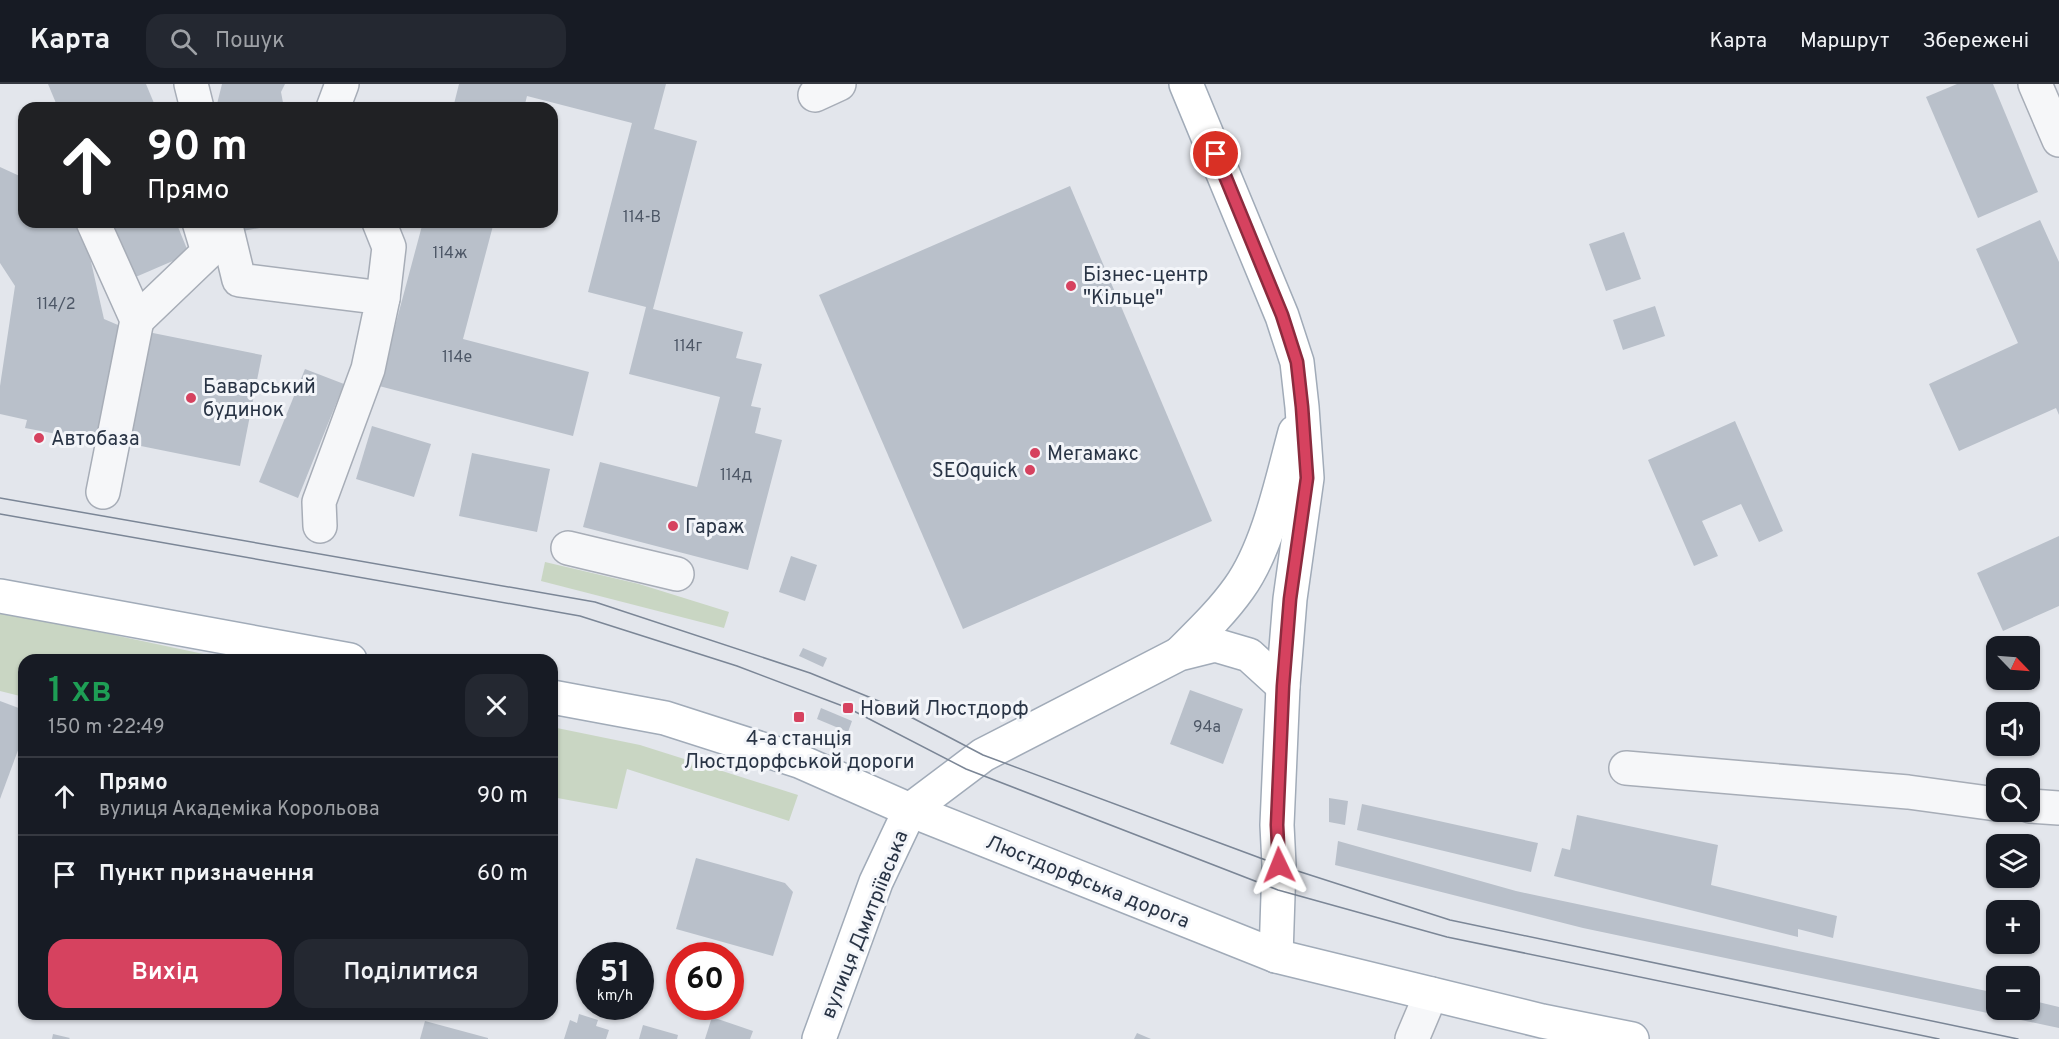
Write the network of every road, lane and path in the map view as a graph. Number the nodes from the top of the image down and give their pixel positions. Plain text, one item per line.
1 (191, 84) edge
2 (342, 84) edge
3 (1186, 84) edge
4 (2035, 84) edge
5 (196, 102) edge
6 (335, 102) edge
7 (2059, 140) edge
8 (96, 228) edge
9 (201, 228) edge
10 (226, 228) edge
11 (381, 228) edge
12 (383, 298) junction
13 (137, 320) junction
14 (1302, 407) junction
15 (103, 492) dead end
16 (320, 526) dead end
17 (568, 548) dead end
18 (677, 574) dead end
19 (0, 596) edge
20 (317, 654) edge
21 (1179, 654) junction
22 (1283, 686) junction
23 (558, 698) edge
24 (1626, 768) dead end
25 (1986, 803) edge
26 (2040, 807) edge
27 (2059, 808) edge
28 (910, 810) junction
29 (1276, 956) junction
30 (1431, 994) junction
31 (819, 1039) edge
32 (1412, 1039) edge
33 (1632, 1039) edge

1 - 5 street
2 - 6 street
3 - 14 main road
4 - 7 street
8 - 13 street
9 - 13 street
10 - 12 street
11 - 12 street
12 - 16 street
13 - 15 street
14 - 21 main road
14 - 22 main road
17 - 18 street
19 - 20 main road
21 - 22 main road
21 - 28 main road
22 - 29 main road
23 - 28 main road, Люстдорфська дорога
24 - 25 street
26 - 27 street
28 - 29 main road, Люстдорфська дорога
28 - 31 main road, вулиця Дмитріївська
29 - 30 main road, Люстдорфська дорога
30 - 32 street
30 - 33 main road, Люстдорфська дорога

